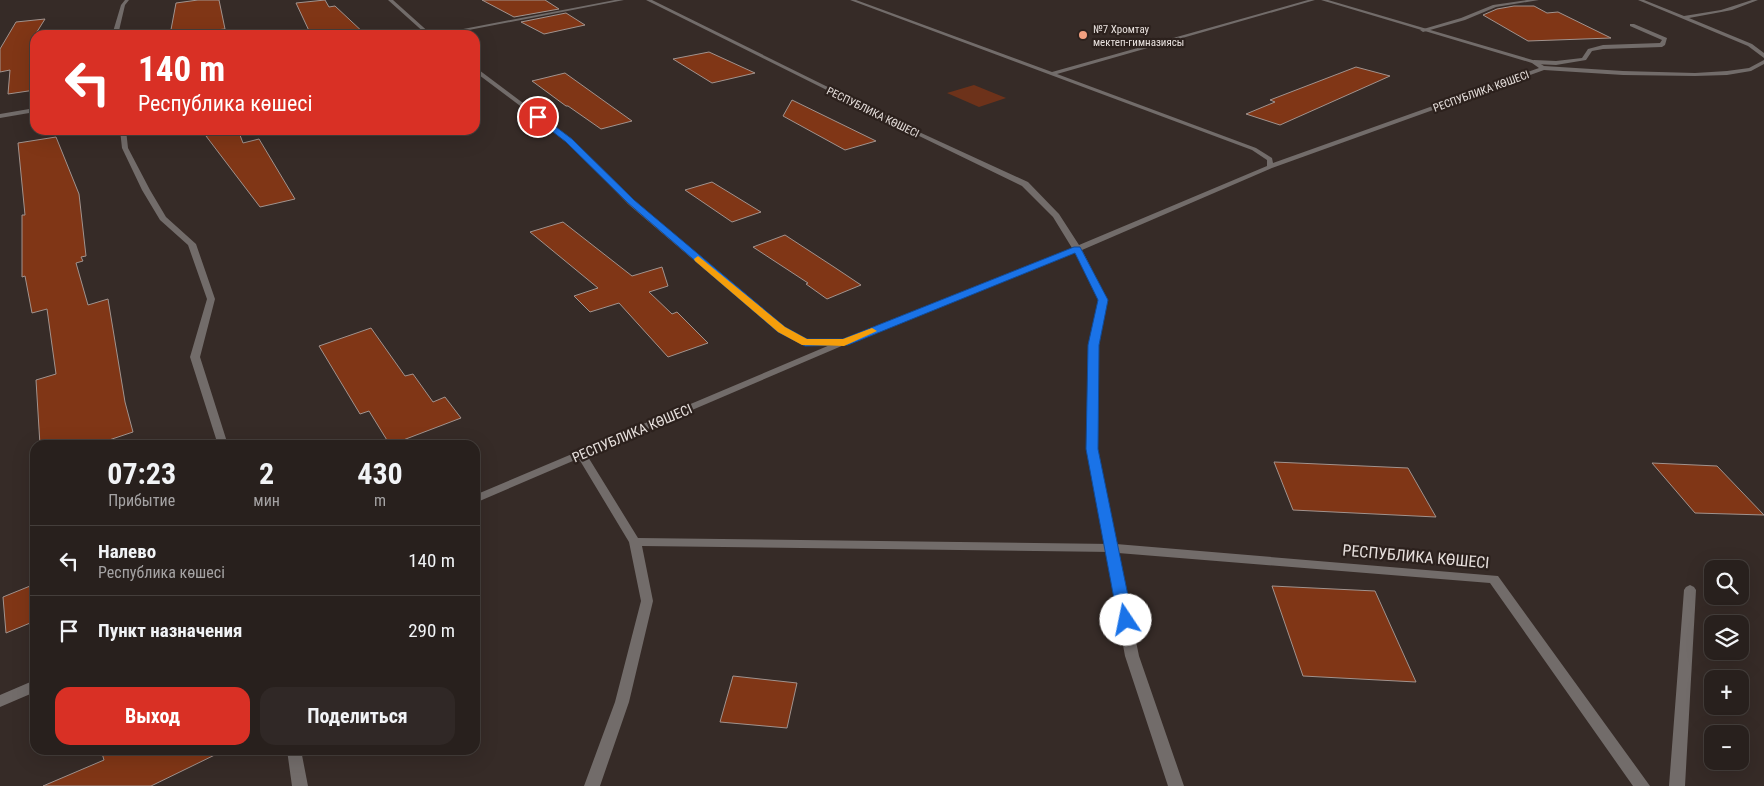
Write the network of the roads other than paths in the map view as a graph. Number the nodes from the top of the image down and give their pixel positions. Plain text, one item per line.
1 (128, 0) edge
2 (390, 0) edge
3 (622, 0) edge
4 (648, 0) edge
5 (852, 0) edge
6 (1313, 0) edge
7 (1322, 0) edge
8 (1345, 0) edge
9 (1537, 0) edge
10 (1640, 0) edge
11 (1756, 0) edge
12 (1335, 4) junction
13 (1682, 17) junction
14 (1632, 25) dead end
15 (116, 30) edge
16 (424, 30) edge
17 (462, 30) edge
18 (1423, 30) junction
19 (1764, 56) edge
20 (1534, 62) junction
21 (1764, 62) edge
22 (1543, 68) junction
23 (480, 73) edge
24 (1052, 74) junction
25 (30, 111) edge
26 (0, 116) edge
27 (124, 135) edge
28 (1270, 163) junction
29 (1077, 249) junction
30 (844, 342) junction
31 (221, 440) edge
32 (581, 454) junction
33 (480, 497) edge
34 (635, 542) junction
35 (1112, 548) junction
36 (1690, 590) dead end
37 (30, 688) edge
38 (0, 700) edge
39 (295, 755) edge
40 (300, 786) edge
41 (592, 786) edge
42 (1176, 786) edge
43 (1642, 786) edge
44 (1677, 786) edge

1 - 15 street
2 - 16 street
3 - 17 street
4 - 29 street, РЕСПУБЛИКА КӨШЕСІ
5 - 24 street
6 - 24 street
7 - 12 street, РЕСПУБЛИКА КӨШЕСІ
8 - 12 street
9 - 18 street
10 - 13 street
11 - 13 street
12 - 18 street, РЕСПУБЛИКА КӨШЕСІ
13 - 19 street
14 - 20 street
18 - 20 street, РЕСПУБЛИКА КӨШЕСІ
20 - 22 street, РЕСПУБЛИКА КӨШЕСІ
21 - 22 street
22 - 28 street, РЕСПУБЛИКА КӨШЕСІ
23 - 30 street, РЕСПУБЛИКА КӨШЕСІ
24 - 28 street
25 - 26 street
27 - 31 street
28 - 29 street, РЕСПУБЛИКА КӨШЕСІ
29 - 30 street, РЕСПУБЛИКА КӨШЕСІ
29 - 35 street, РЕСПУБЛИКА КӨШЕСІ
30 - 32 street, РЕСПУБЛИКА КӨШЕСІ
32 - 33 street, РЕСПУБЛИКА КӨШЕСІ
32 - 34 street
34 - 35 street
34 - 41 street
35 - 42 street, РЕСПУБЛИКА КӨШЕСІ
35 - 43 street, РЕСПУБЛИКА КӨШЕСІ
36 - 44 street
37 - 38 street
39 - 40 street

